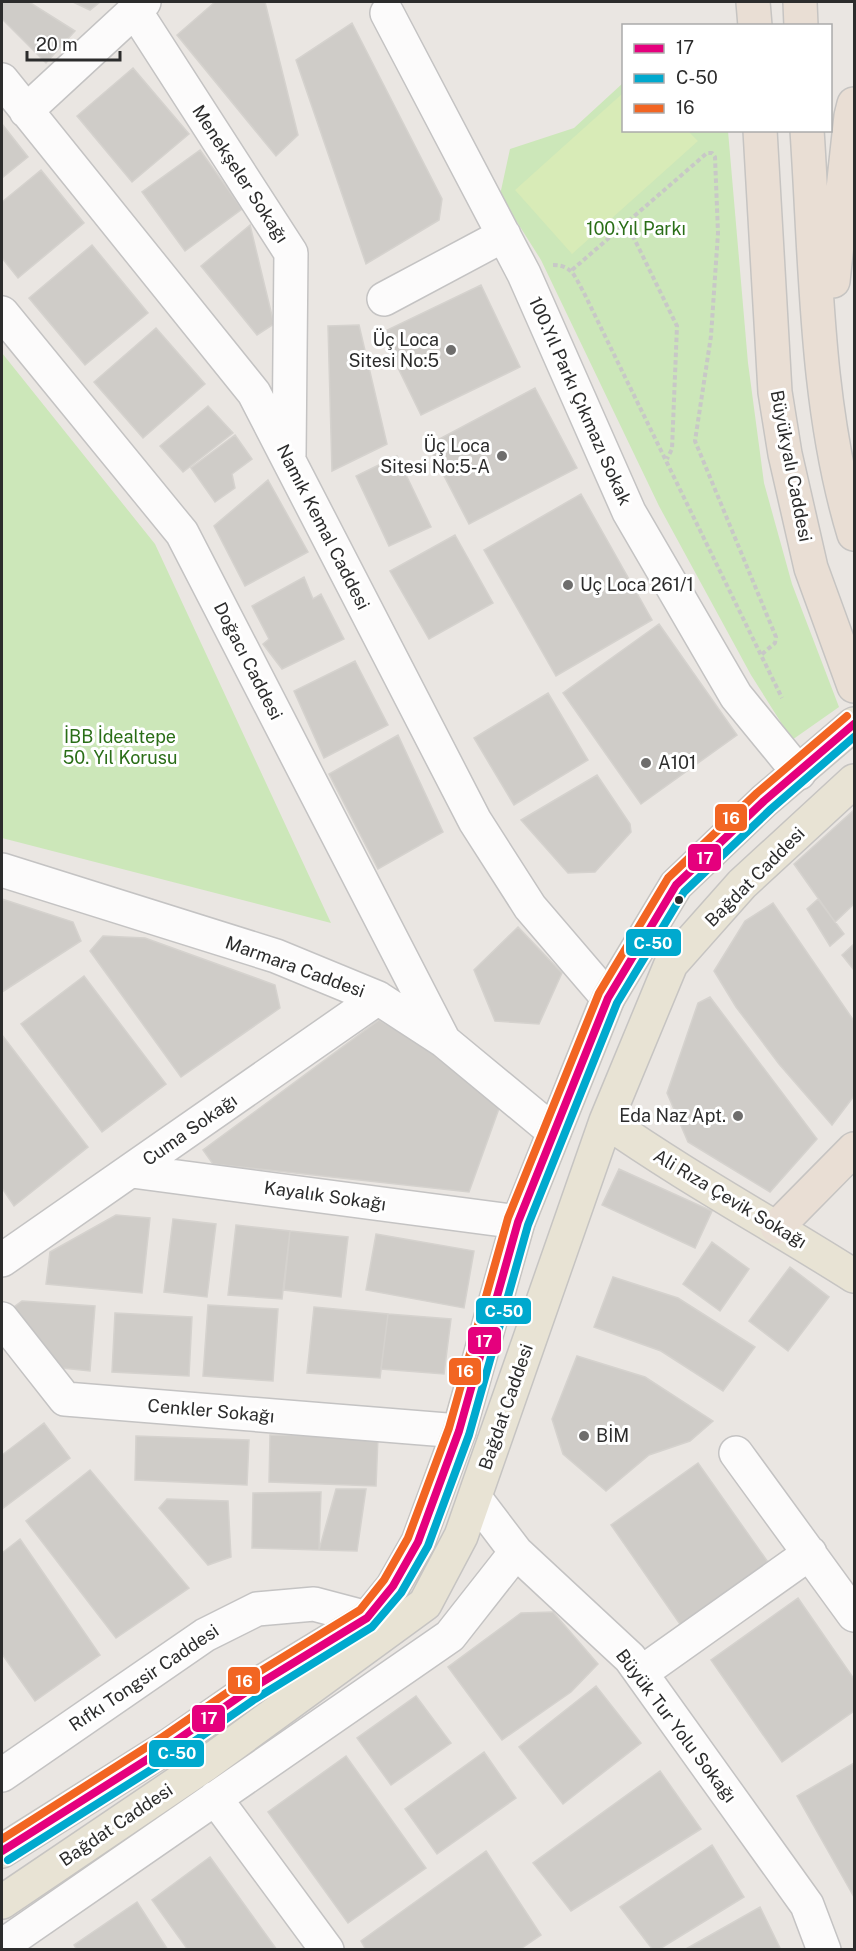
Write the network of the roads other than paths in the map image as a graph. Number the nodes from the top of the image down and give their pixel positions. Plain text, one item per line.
1 (753, 2) edge
2 (800, 2) edge
3 (139, 6) edge
4 (387, 13) dead end
5 (754, 24) edge
6 (801, 24) edge
7 (2, 80) edge
8 (855, 104) edge
9 (26, 111) junction
10 (760, 132) edge
11 (807, 132) edge
12 (504, 235) junction
13 (384, 299) dead end
14 (2, 314) edge
15 (824, 390) junction
16 (289, 461) junction
17 (855, 534) edge
18 (855, 686) edge
19 (855, 724) edge
20 (799, 773) junction
21 (855, 781) edge
22 (2, 870) edge
23 (378, 998) junction
24 (608, 998) junction
25 (444, 1041) junction
26 (606, 1121) junction
27 (554, 1132) junction
28 (855, 1149) edge
29 (132, 1171) junction
30 (518, 1222) junction
31 (777, 1227) junction
32 (2, 1260) edge
33 (855, 1276) edge
34 (2, 1319) edge
35 (459, 1431) junction
36 (736, 1453) dead end
37 (475, 1498) junction
38 (516, 1552) junction
39 (810, 1553) junction
40 (855, 1615) edge
41 (367, 1618) junction
42 (641, 1673) junction
43 (2, 1774) edge
44 (215, 1798) junction
45 (2, 1851) edge
46 (2, 1902) edge
47 (2, 1947) edge
48 (327, 1950) edge
49 (824, 1950) edge

1 - 5 highway
2 - 6 highway
3 - 9 street
3 - 16 street, Menekşeler Sokağı
4 - 12 street, 100.Yıl Parkı Çıkmazı Sokak
7 - 9 street, Namık Kemal Caddesi
8 - 15 highway
9 - 16 street, Namık Kemal Caddesi
10 - 18 highway, Büyükyalı Caddesi
11 - 15 highway
12 - 13 street
12 - 20 street, 100.Yıl Parkı Çıkmazı Sokak
14 - 25 street, Doğacı Caddesi
15 - 17 highway
16 - 24 street, Namık Kemal Caddesi
19 - 20 main road, Bağdat Caddesi
20 - 24 main road, Bağdat Caddesi
21 - 26 main road, Bağdat Caddesi
22 - 23 street, Marmara Caddesi
23 - 25 street, Marmara Caddesi
23 - 29 street, Cuma Sokağı
24 - 27 main road, Bağdat Caddesi
25 - 27 street, Marmara Caddesi
26 - 31 main road, Ali Rıza Çevik Sokağı
26 - 37 main road, Bağdat Caddesi
27 - 30 main road, Bağdat Caddesi
28 - 31 highway
29 - 30 street, Kayalık Sokağı
29 - 32 street, Cuma Sokağı
30 - 35 main road, Bağdat Caddesi
31 - 33 main road, Ali Rıza Çevik Sokağı
34 - 35 street, Cenkler Sokağı
35 - 41 main road, Bağdat Caddesi
36 - 39 street
37 - 38 street, Büyük Tur Yolu Sokağı
37 - 46 main road, Bağdat Caddesi
38 - 42 street, Büyük Tur Yolu Sokağı
38 - 44 street
39 - 40 street
39 - 42 street
41 - 43 street, Rıfkı Tongsir Caddesi
41 - 45 main road, Bağdat Caddesi
42 - 49 street, Büyük Tur Yolu Sokağı
44 - 47 street
44 - 48 street

